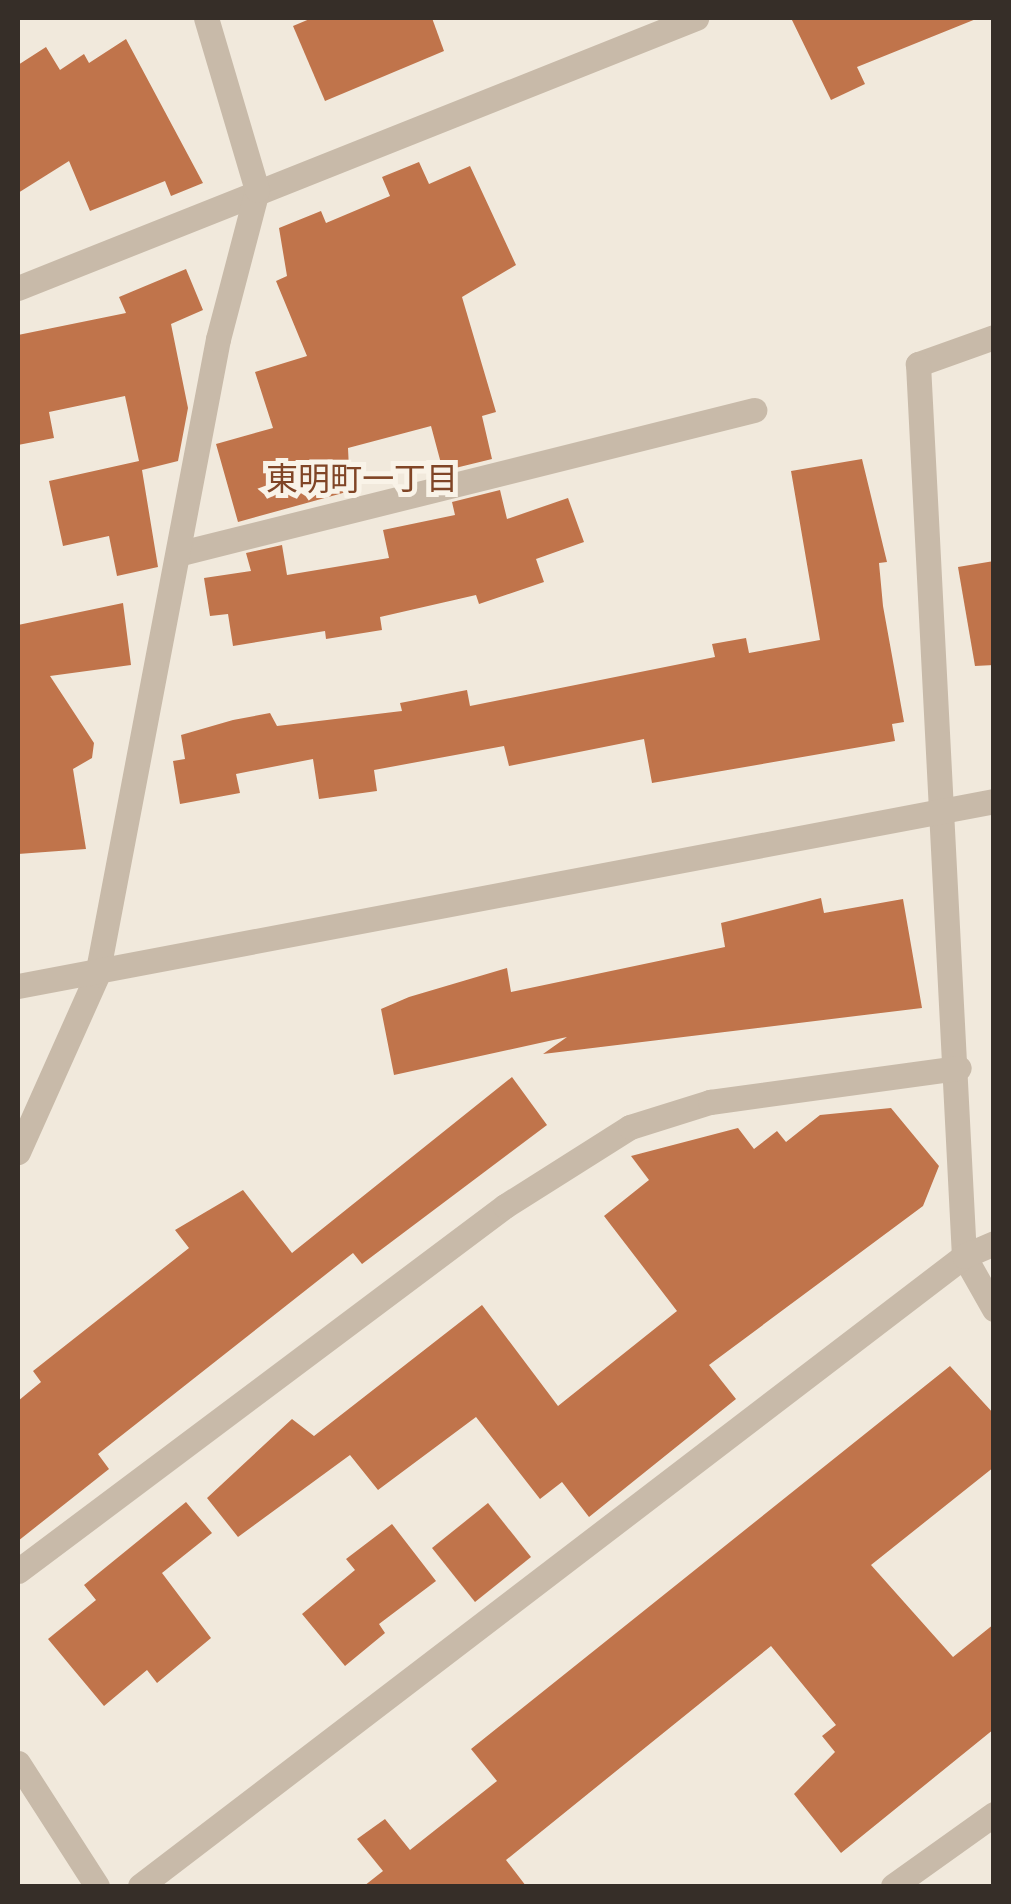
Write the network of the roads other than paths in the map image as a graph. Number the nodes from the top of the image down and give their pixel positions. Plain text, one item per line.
1 (206, 18) edge
2 (696, 18) edge
3 (258, 190) junction
4 (18, 288) edge
5 (994, 337) edge
6 (754, 410) dead end
7 (181, 554) junction
8 (994, 801) edge
9 (948, 808) junction
10 (96, 975) junction
11 (18, 986) edge
12 (959, 1068) junction
13 (18, 1152) edge
14 (994, 1243) edge
15 (964, 1256) junction
16 (994, 1309) edge
17 (18, 1570) edge
18 (18, 1762) edge
19 (994, 1814) edge
20 (97, 1886) edge
21 (140, 1886) edge
22 (893, 1886) edge

1 - 3 street
2 - 3 street
3 - 4 street
3 - 7 street
5 - 9 street
6 - 7 street
7 - 10 street
8 - 9 street
9 - 10 street
9 - 12 street
10 - 11 street
10 - 13 street
12 - 15 street
12 - 17 street
14 - 15 street
15 - 16 street
15 - 21 street
18 - 20 street
19 - 22 street

